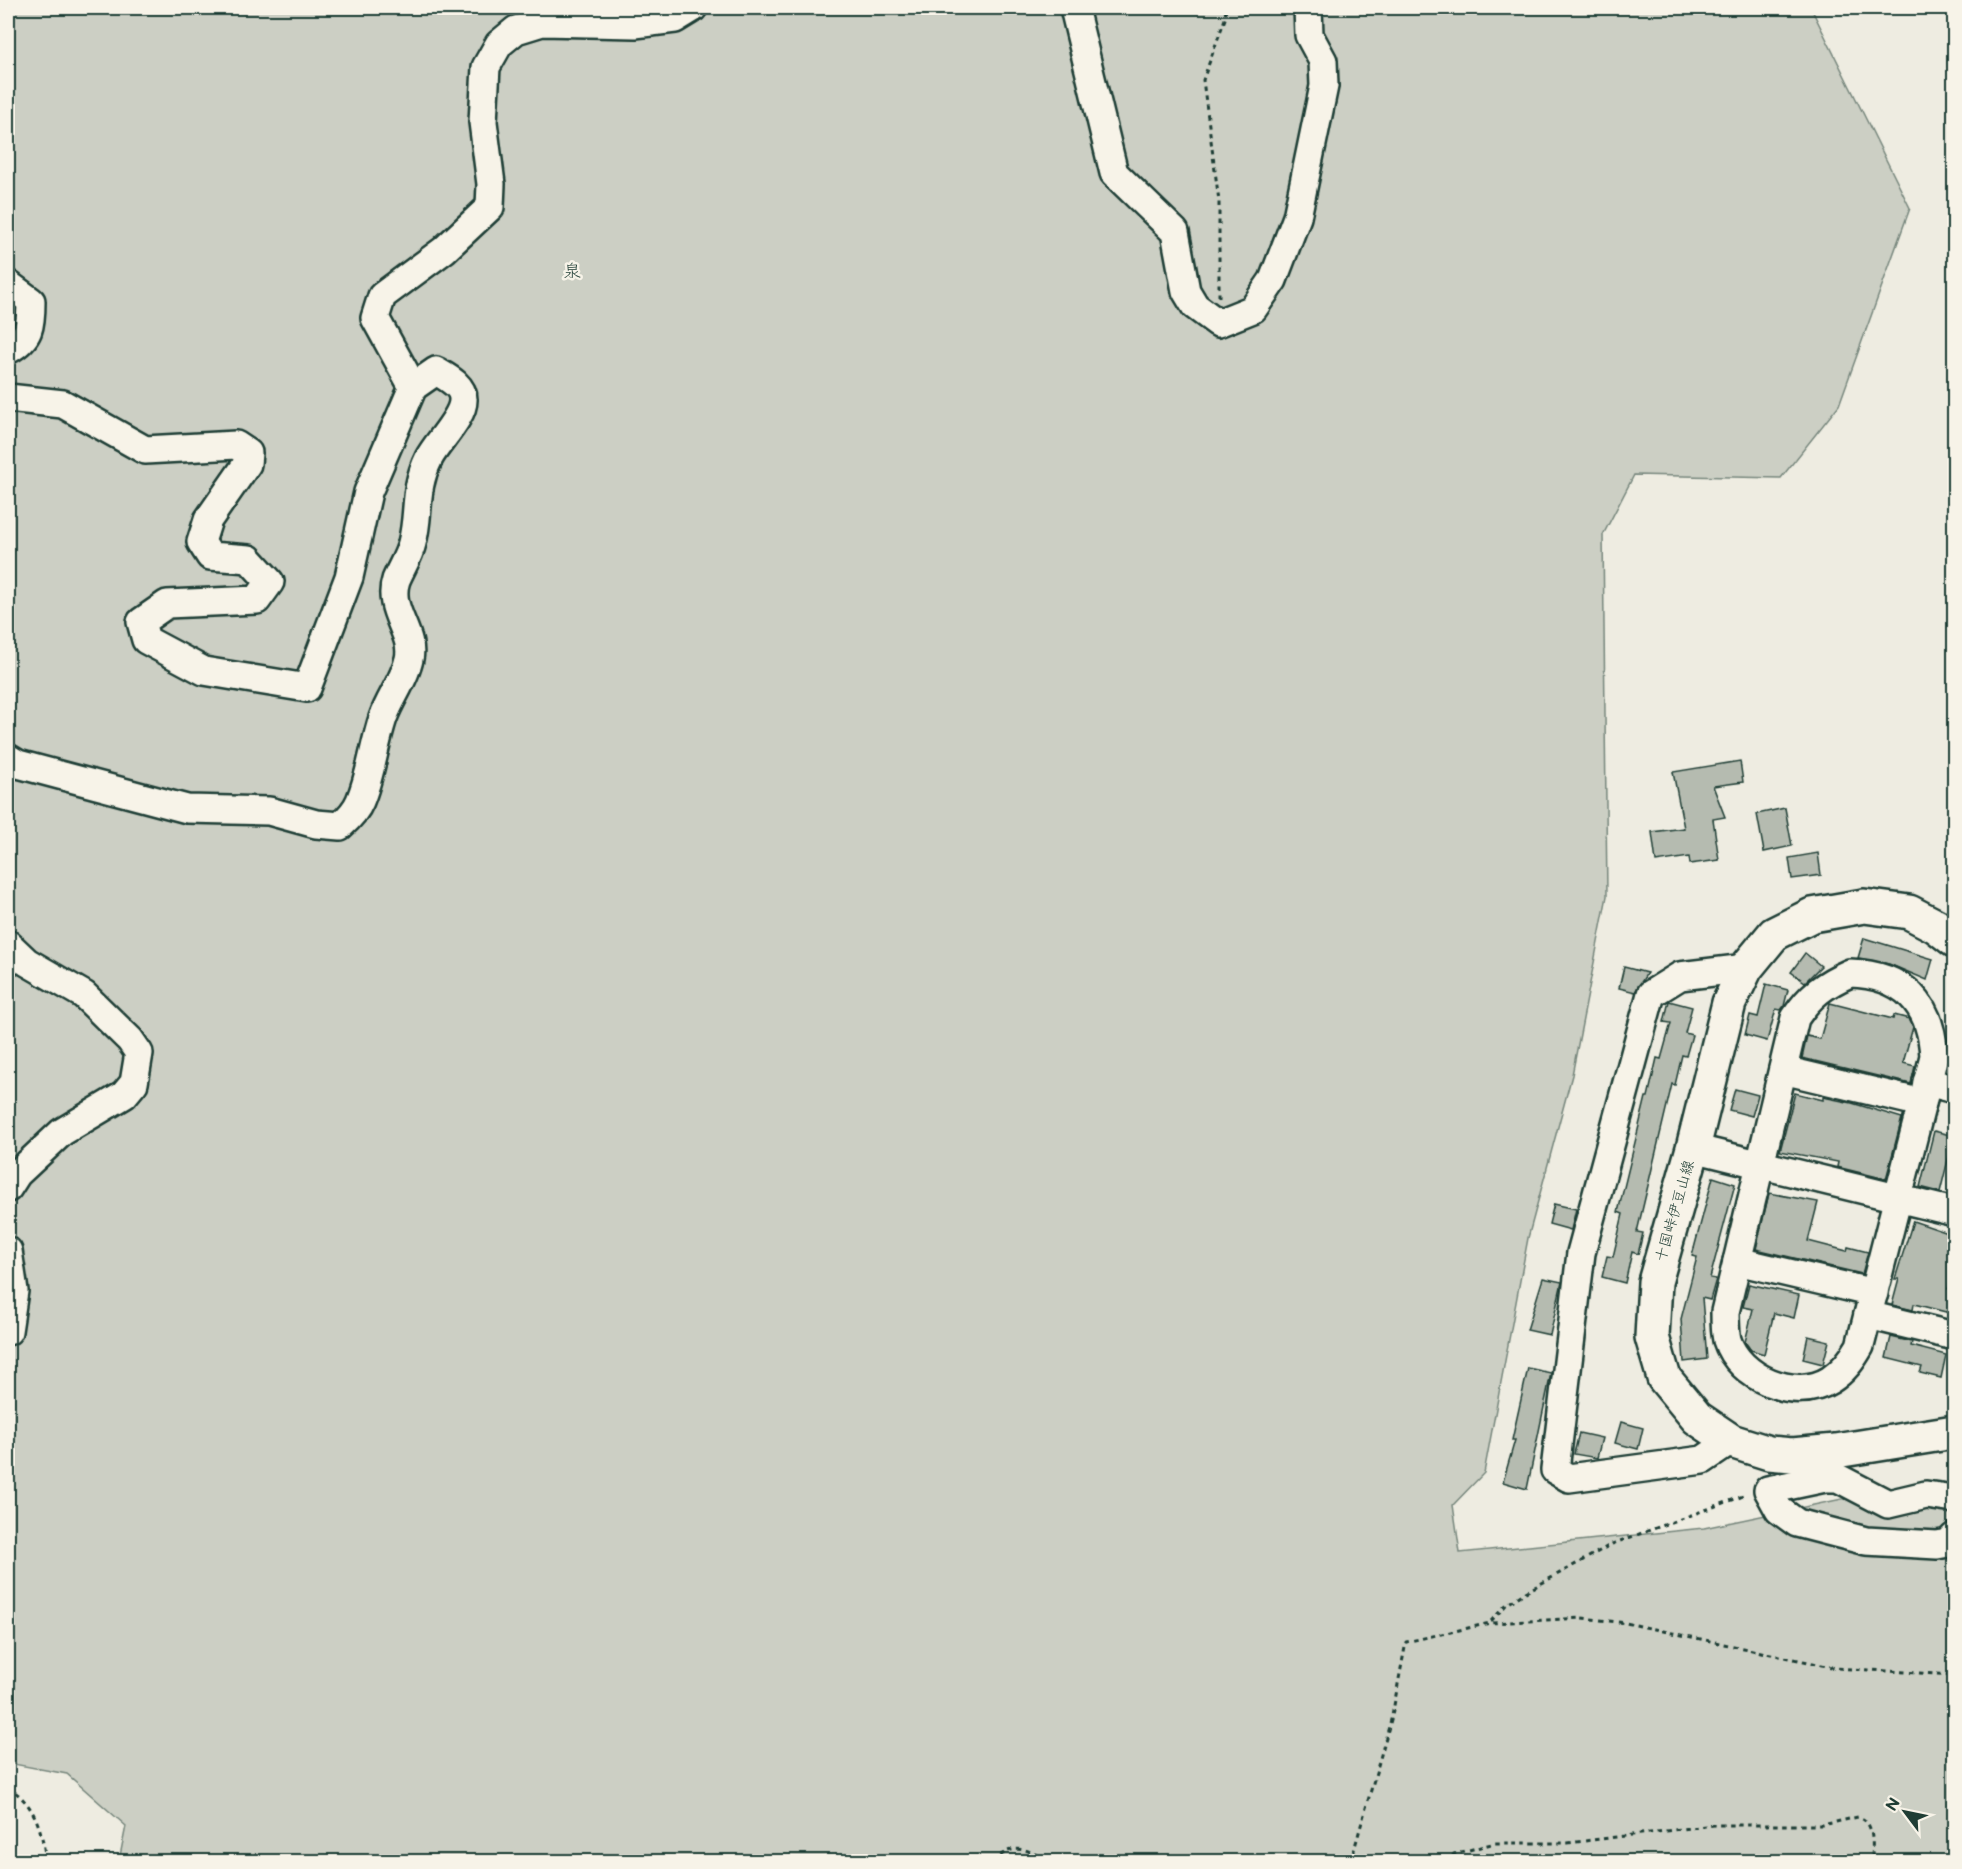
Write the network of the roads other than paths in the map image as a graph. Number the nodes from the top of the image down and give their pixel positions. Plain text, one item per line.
1 (693, 8) edge
2 (1074, 8) edge
3 (1308, 8) edge
4 (8, 284) edge
5 (8, 351) edge
6 (413, 387) junction
7 (8, 398) edge
8 (11, 766) edge
9 (1954, 940) edge
10 (8, 944) edge
11 (1746, 968) junction
12 (1783, 1070) junction
13 (1954, 1089) edge
14 (1924, 1092) junction
15 (1693, 1148) junction
16 (1760, 1163) junction
17 (8, 1188) edge
18 (1898, 1198) junction
19 (1954, 1212) edge
20 (8, 1251) edge
21 (1737, 1261) junction
22 (1871, 1304) junction
23 (8, 1331) edge
24 (1954, 1336) edge
25 (1954, 1432) edge
26 (1731, 1441) junction
27 (1837, 1465) junction
28 (1954, 1499) edge
29 (1954, 1537) edge

1 - 6 street
2 - 3 street
4 - 5 street
6 - 7 street
6 - 8 street
9 - 11 main road, 十国峠伊豆山線
10 - 17 street
11 - 15 main road, 十国峠伊豆山線
11 - 26 street
12 - 14 street
12 - 14 street
12 - 16 street
13 - 14 street
14 - 18 street
15 - 16 street
15 - 26 main road, 十国峠伊豆山線
16 - 18 street
16 - 21 street
18 - 19 street
18 - 22 street
20 - 23 street
21 - 22 street
21 - 22 street
22 - 24 street
25 - 27 main road, 十国峠伊豆山線
26 - 27 main road, 十国峠伊豆山線
27 - 28 street
27 - 29 street

